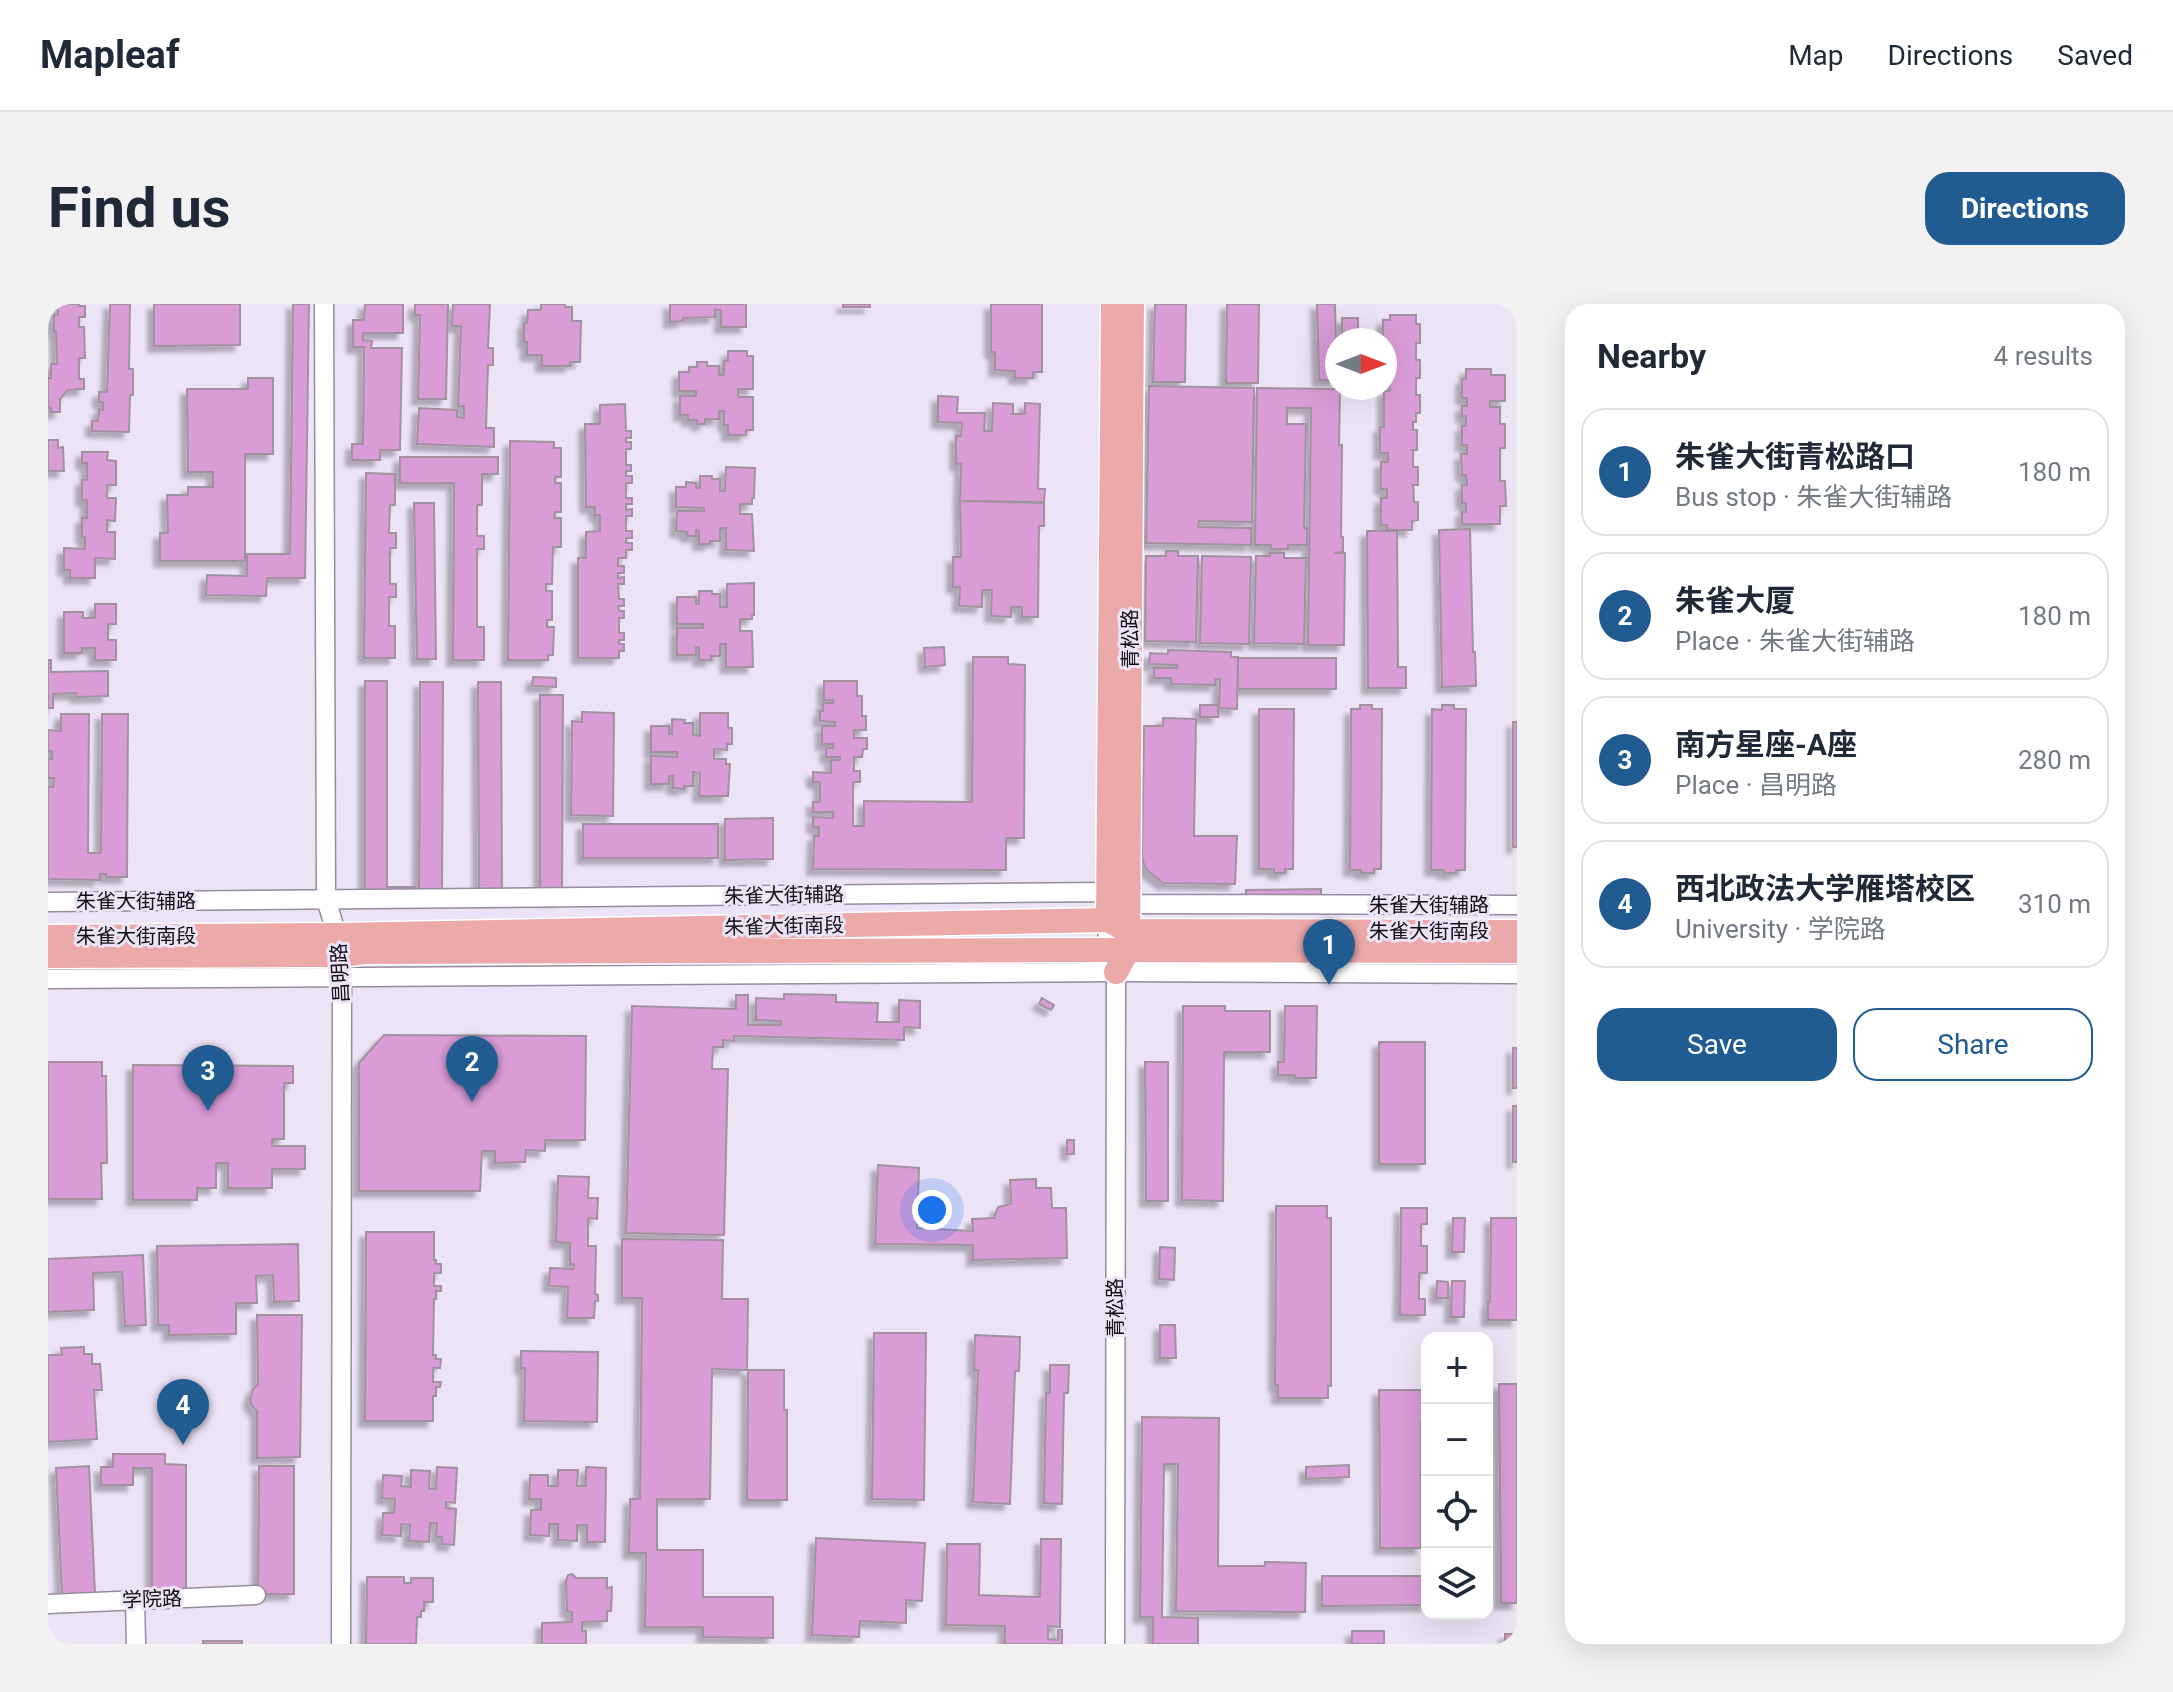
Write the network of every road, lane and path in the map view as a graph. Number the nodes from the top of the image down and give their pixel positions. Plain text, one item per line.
1 (324, 304) edge
2 (1113, 304) edge
3 (1132, 304) edge
4 (1118, 898) junction
5 (326, 900) junction
6 (48, 902) edge
7 (1517, 905) edge
8 (1517, 932) edge
9 (48, 937) edge
10 (1117, 945) junction
11 (1517, 951) edge
12 (48, 956) edge
13 (341, 956) junction
14 (1517, 974) edge
15 (48, 979) edge
16 (256, 1595) dead end
17 (135, 1599) junction
18 (48, 1604) edge
19 (136, 1644) edge
20 (341, 1644) edge
21 (1115, 1644) edge

1 - 5 street, 昌明路
2 - 4 main road, 青松路
3 - 4 main road, 青松路
4 - 5 street, 朱雀大街辅路
4 - 7 street, 朱雀大街辅路
4 - 10 main road, 青松路
5 - 6 street, 朱雀大街辅路
5 - 13 street, 昌明路
8 - 10 main road, 朱雀大街南段
9 - 13 main road, 朱雀大街南段
10 - 11 main road, 朱雀大街南段
10 - 13 main road, 朱雀大街南段
10 - 14 street
10 - 21 street, 青松路
12 - 13 main road, 朱雀大街南段
13 - 15 street
13 - 20 street, 昌明路
16 - 17 street, 学院路
17 - 18 street, 学院路
17 - 19 street

